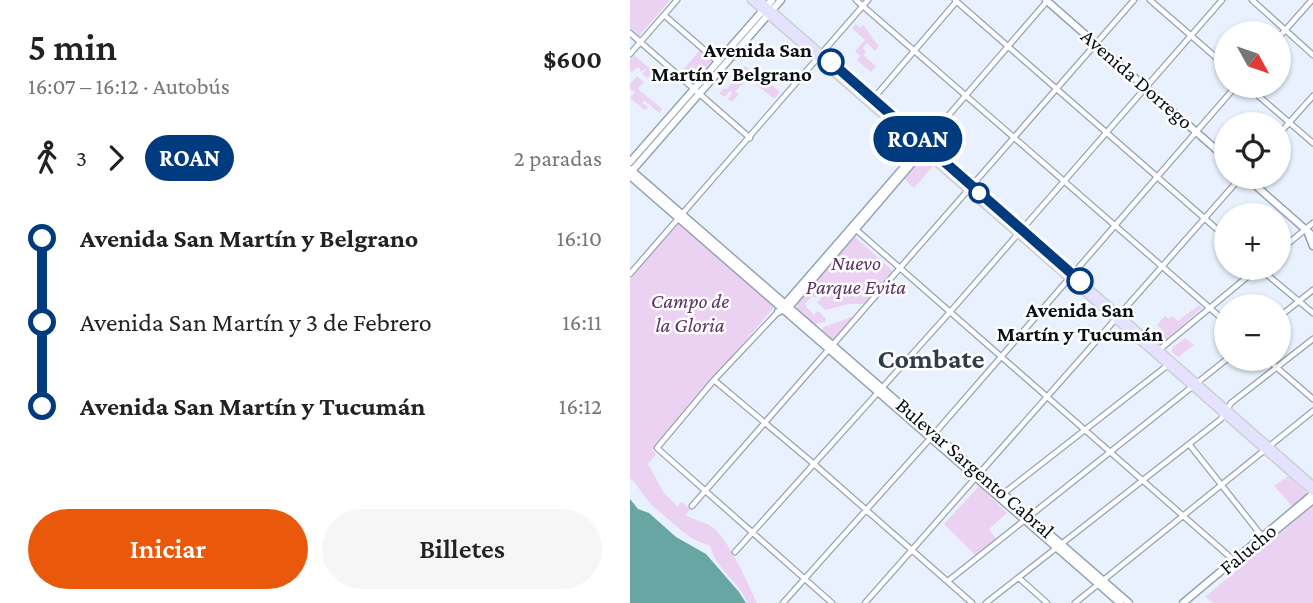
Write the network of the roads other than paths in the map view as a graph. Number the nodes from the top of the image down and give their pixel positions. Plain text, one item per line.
1 (677, 0) edge
2 (751, 0) edge
3 (760, 0) edge
4 (781, 0) edge
5 (856, 0) edge
6 (868, 0) edge
7 (957, 0) edge
8 (1047, 0) edge
9 (1134, 0) edge
10 (1150, 0) edge
11 (1222, 0) edge
12 (1252, 0) edge
13 (1312, 0) edge
14 (863, 6) junction
15 (768, 8) edge
16 (664, 15) junction
17 (1275, 21) edge
18 (1292, 22) edge
19 (630, 33) edge
20 (1191, 35) junction
21 (1292, 36) edge
22 (641, 41) junction
23 (1096, 43) junction
24 (1007, 46) junction
25 (914, 51) junction
26 (630, 54) edge
27 (1214, 55) edge
28 (1313, 55) edge
29 (819, 56) junction
30 (717, 61) junction
31 (1146, 87) junction
32 (1055, 90) junction
33 (696, 91) junction
34 (965, 94) junction
35 (1313, 96) edge
36 (1226, 98) edge
37 (1261, 98) edge
38 (873, 99) junction
39 (1278, 112) edge
40 (1291, 121) edge
41 (1291, 123) edge
42 (1197, 131) junction
43 (1105, 133) junction
44 (1014, 136) junction
45 (750, 138) junction
46 (1313, 143) edge
47 (1214, 147) edge
48 (923, 148) junction
49 (630, 162) edge
50 (630, 172) edge
51 (1157, 177) junction
52 (1064, 180) junction
53 (969, 187) junction
54 (1233, 189) edge
55 (1259, 189) edge
56 (681, 216) junction
57 (1205, 218) junction
58 (1313, 223) edge
59 (1114, 225) junction
60 (1214, 226) edge
61 (854, 228) junction
62 (1307, 229) junction
63 (1020, 232) junction
64 (1313, 236) edge
65 (1291, 242) edge
66 (1313, 246) edge
67 (1162, 267) junction
68 (901, 269) junction
69 (630, 274) edge
70 (1070, 276) junction
71 (1243, 280) edge
72 (1274, 280) edge
73 (1313, 290) edge
74 (1299, 301) junction
75 (784, 307) junction
76 (1208, 307) junction
77 (1291, 307) edge
78 (950, 312) junction
79 (1214, 312) edge
80 (1313, 313) edge
81 (1117, 317) junction
82 (1313, 339) edge
83 (832, 347) junction
84 (1159, 350) junction
85 (1001, 356) junction
86 (1291, 357) edge
87 (1168, 365) junction
88 (1214, 369) edge
89 (1273, 371) edge
90 (1280, 371) edge
91 (714, 380) junction
92 (1194, 384) junction
93 (880, 389) junction
94 (1047, 396) junction
95 (1313, 399) edge
96 (1225, 411) junction
97 (1313, 411) edge
98 (766, 423) junction
99 (1086, 429) junction
100 (933, 435) junction
101 (1189, 444) junction
102 (1266, 447) junction
103 (1110, 450) junction
104 (814, 464) junction
105 (978, 475) junction
106 (1143, 479) junction
107 (1221, 485) junction
108 (1313, 485) edge
109 (706, 492) junction
110 (1004, 493) junction
111 (1313, 493) edge
112 (1313, 500) edge
113 (692, 506) dead end
114 (866, 509) junction
115 (1183, 515) junction
116 (1027, 517) junction
117 (751, 533) junction
118 (1263, 539) junction
119 (1059, 546) junction
120 (912, 549) junction
121 (736, 552) dead end
122 (1236, 562) junction
123 (804, 578) junction
124 (1019, 578) junction
125 (948, 581) junction
126 (1101, 582) junction
127 (783, 603) edge
128 (832, 603) edge
129 (865, 603) edge
130 (972, 603) edge
131 (986, 603) edge
132 (1047, 603) edge
133 (1075, 603) edge
134 (1120, 603) edge
135 (1129, 603) edge
136 (1184, 603) edge
137 (1189, 603) edge

1 - 16 street
2 - 15 main road
3 - 15 main road
4 - 15 main road
5 - 14 street
6 - 14 street
7 - 24 street
7 - 25 street
8 - 23 main road, Avenida Dorrego
8 - 24 street
9 - 23 street
10 - 20 street
11 - 20 street
12 - 17 street
13 - 18 street
14 - 25 street
14 - 29 street
15 - 29 main road
15 - 30 main road
15 - 33 main road
16 - 22 street
16 - 30 street
19 - 22 street
20 - 27 street
20 - 31 street
21 - 28 street
22 - 26 street
22 - 33 street
23 - 31 main road, Avenida Dorrego
23 - 32 street
24 - 32 street
24 - 34 street
25 - 34 street
25 - 38 street
29 - 38 main road
29 - 45 street
29 - 48 main road
30 - 33 main road
31 - 42 main road, Avenida Dorrego
31 - 43 street
32 - 43 street
32 - 44 street
33 - 45 street
33 - 49 main road
33 - 50 main road
34 - 44 street
34 - 48 street
35 - 40 street
36 - 42 street
37 - 39 street
38 - 48 main road
41 - 46 street
42 - 47 main road, Avenida Dorrego
42 - 51 street
43 - 51 street
43 - 52 street
44 - 52 street
44 - 53 street
45 - 56 street
48 - 53 main road
48 - 61 main road
50 - 56 main road, Bulevar Sargento Cabral
51 - 57 street
51 - 59 street
52 - 59 street
52 - 63 street
53 - 63 main road
53 - 68 street
54 - 57 street
55 - 62 main road
56 - 69 street
56 - 75 main road, Bulevar Sargento Cabral
57 - 60 street
57 - 67 street
58 - 62 street
59 - 67 street
59 - 70 street
61 - 68 street
61 - 75 main road
62 - 64 main road
62 - 65 street
62 - 66 main road
63 - 70 main road
63 - 78 street
67 - 76 street
67 - 81 street
68 - 78 street
68 - 83 street
70 - 81 main road
70 - 85 street
71 - 76 street
72 - 74 street
73 - 74 street
74 - 77 street
74 - 80 street
75 - 83 main road, Bulevar Sargento Cabral
75 - 91 street
76 - 79 street
76 - 84 street
78 - 85 street
78 - 93 street
81 - 84 main road
81 - 87 main road
81 - 94 street
82 - 86 street
83 - 93 main road, Bulevar Sargento Cabral
83 - 98 street
84 - 92 main road
85 - 94 street
85 - 100 street
87 - 92 main road
87 - 99 street
88 - 92 street
89 - 96 street
90 - 95 street
91 - 98 street
91 - 109 street
92 - 96 main road
92 - 103 street
93 - 100 main road, Bulevar Sargento Cabral
93 - 104 street
94 - 99 street
94 - 105 street
96 - 101 street
96 - 102 main road
97 - 102 street
98 - 104 street
98 - 109 street
99 - 103 street
99 - 110 street
100 - 105 main road, Bulevar Sargento Cabral
100 - 114 street
101 - 106 street
101 - 107 street
102 - 107 street
102 - 108 main road
102 - 111 main road
103 - 106 street
103 - 116 street
104 - 114 street
104 - 117 street
105 - 110 main road, Bulevar Sargento Cabral
105 - 116 main road, Bulevar Sargento Cabral
105 - 120 street
106 - 115 street
106 - 119 street
107 - 115 street
107 - 118 street
109 - 113 street
109 - 117 street
110 - 116 main road, Bulevar Sargento Cabral
111 - 118 main road, Falucho
112 - 118 main road, Falucho
114 - 120 street
114 - 123 street
115 - 122 street
115 - 126 street
116 - 119 main road, Bulevar Sargento Cabral
116 - 125 street
117 - 121 street
117 - 123 street
118 - 122 main road, Falucho
119 - 124 street
119 - 126 main road, Bulevar Sargento Cabral
120 - 125 street
120 - 129 street
122 - 136 main road, Falucho
122 - 137 main road, Falucho
123 - 127 street
123 - 128 street
124 - 131 street
124 - 132 street
125 - 130 street
126 - 133 street
126 - 134 main road, Bulevar Sargento Cabral
126 - 135 main road, Bulevar Sargento Cabral

